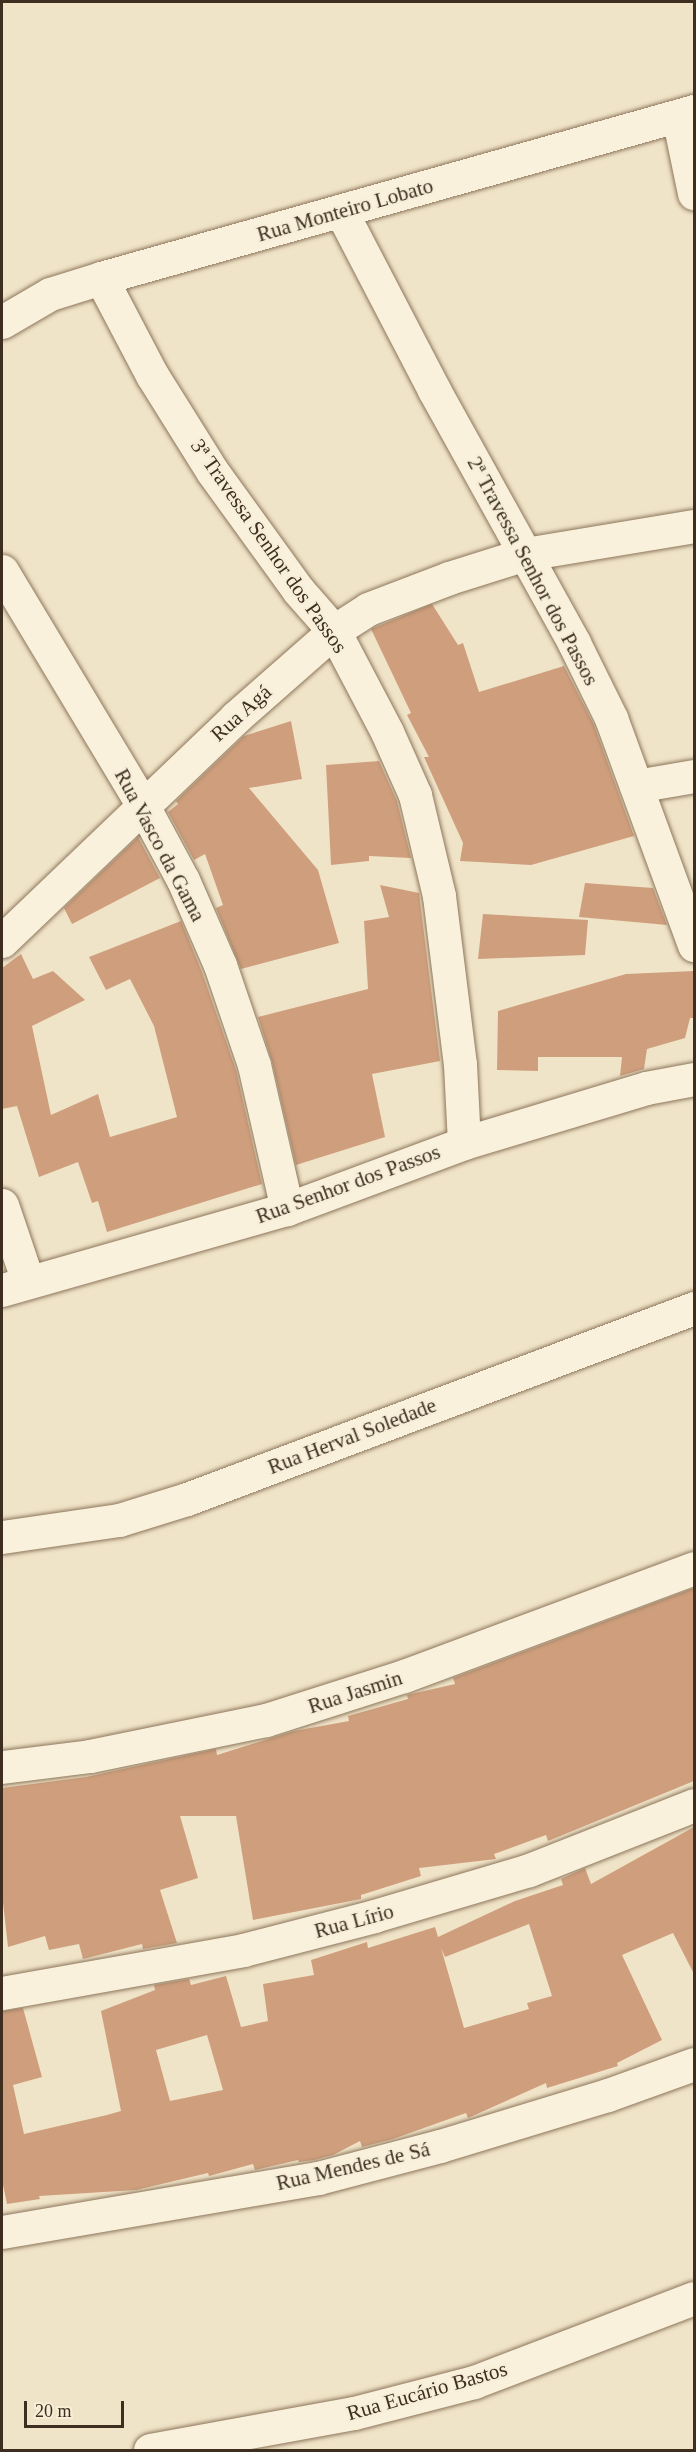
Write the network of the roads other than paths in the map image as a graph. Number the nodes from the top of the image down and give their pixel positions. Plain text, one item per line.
1 (686, 113) edge
2 (694, 193) edge
3 (342, 211) junction
4 (101, 278) junction
5 (2, 322) edge
6 (694, 525) edge
7 (525, 554) junction
8 (2, 571) edge
9 (334, 631) junction
10 (694, 776) edge
11 (636, 786) junction
12 (142, 804) junction
13 (2, 941) edge
14 (694, 945) edge
15 (694, 1078) edge
16 (464, 1143) junction
17 (2, 1205) edge
18 (287, 1209) junction
19 (15, 1286) edge
20 (694, 1308) edge
21 (2, 1537) edge
22 (694, 1568) edge
23 (2, 1767) edge
24 (694, 1805) edge
25 (2, 1993) edge
26 (694, 2064) edge
27 (2, 2232) edge
28 (694, 2298) edge
29 (150, 2451) edge

1 - 2 street
1 - 3 street, Rua Monteiro Lobato
3 - 4 street, Rua Monteiro Lobato
3 - 7 street, 2ª Travessa Senhor dos Passos
4 - 5 street, Rua Monteiro Lobato
4 - 9 street, 3ª Travessa Senhor dos Passos
6 - 7 street, Rua Agá
7 - 9 street, Rua Agá
7 - 11 street, 2ª Travessa Senhor dos Passos
8 - 12 street, Rua Vasco da Gama
9 - 12 street, Rua Agá
9 - 16 street, 3ª Travessa Senhor dos Passos
10 - 11 street
11 - 14 street, 2ª Travessa Senhor dos Passos
12 - 13 street, Rua Agá
12 - 18 street, Rua Vasco da Gama
15 - 16 street, Rua Senhor dos Passos
16 - 18 street, Rua Senhor dos Passos
17 - 19 street
18 - 19 street, Rua Senhor dos Passos
20 - 21 street, Rua Herval Soledade
22 - 23 street, Rua Jasmin
24 - 25 street, Rua Lírio
26 - 27 street, Rua Mendes de Sá
28 - 29 street, Rua Eucário Bastos

